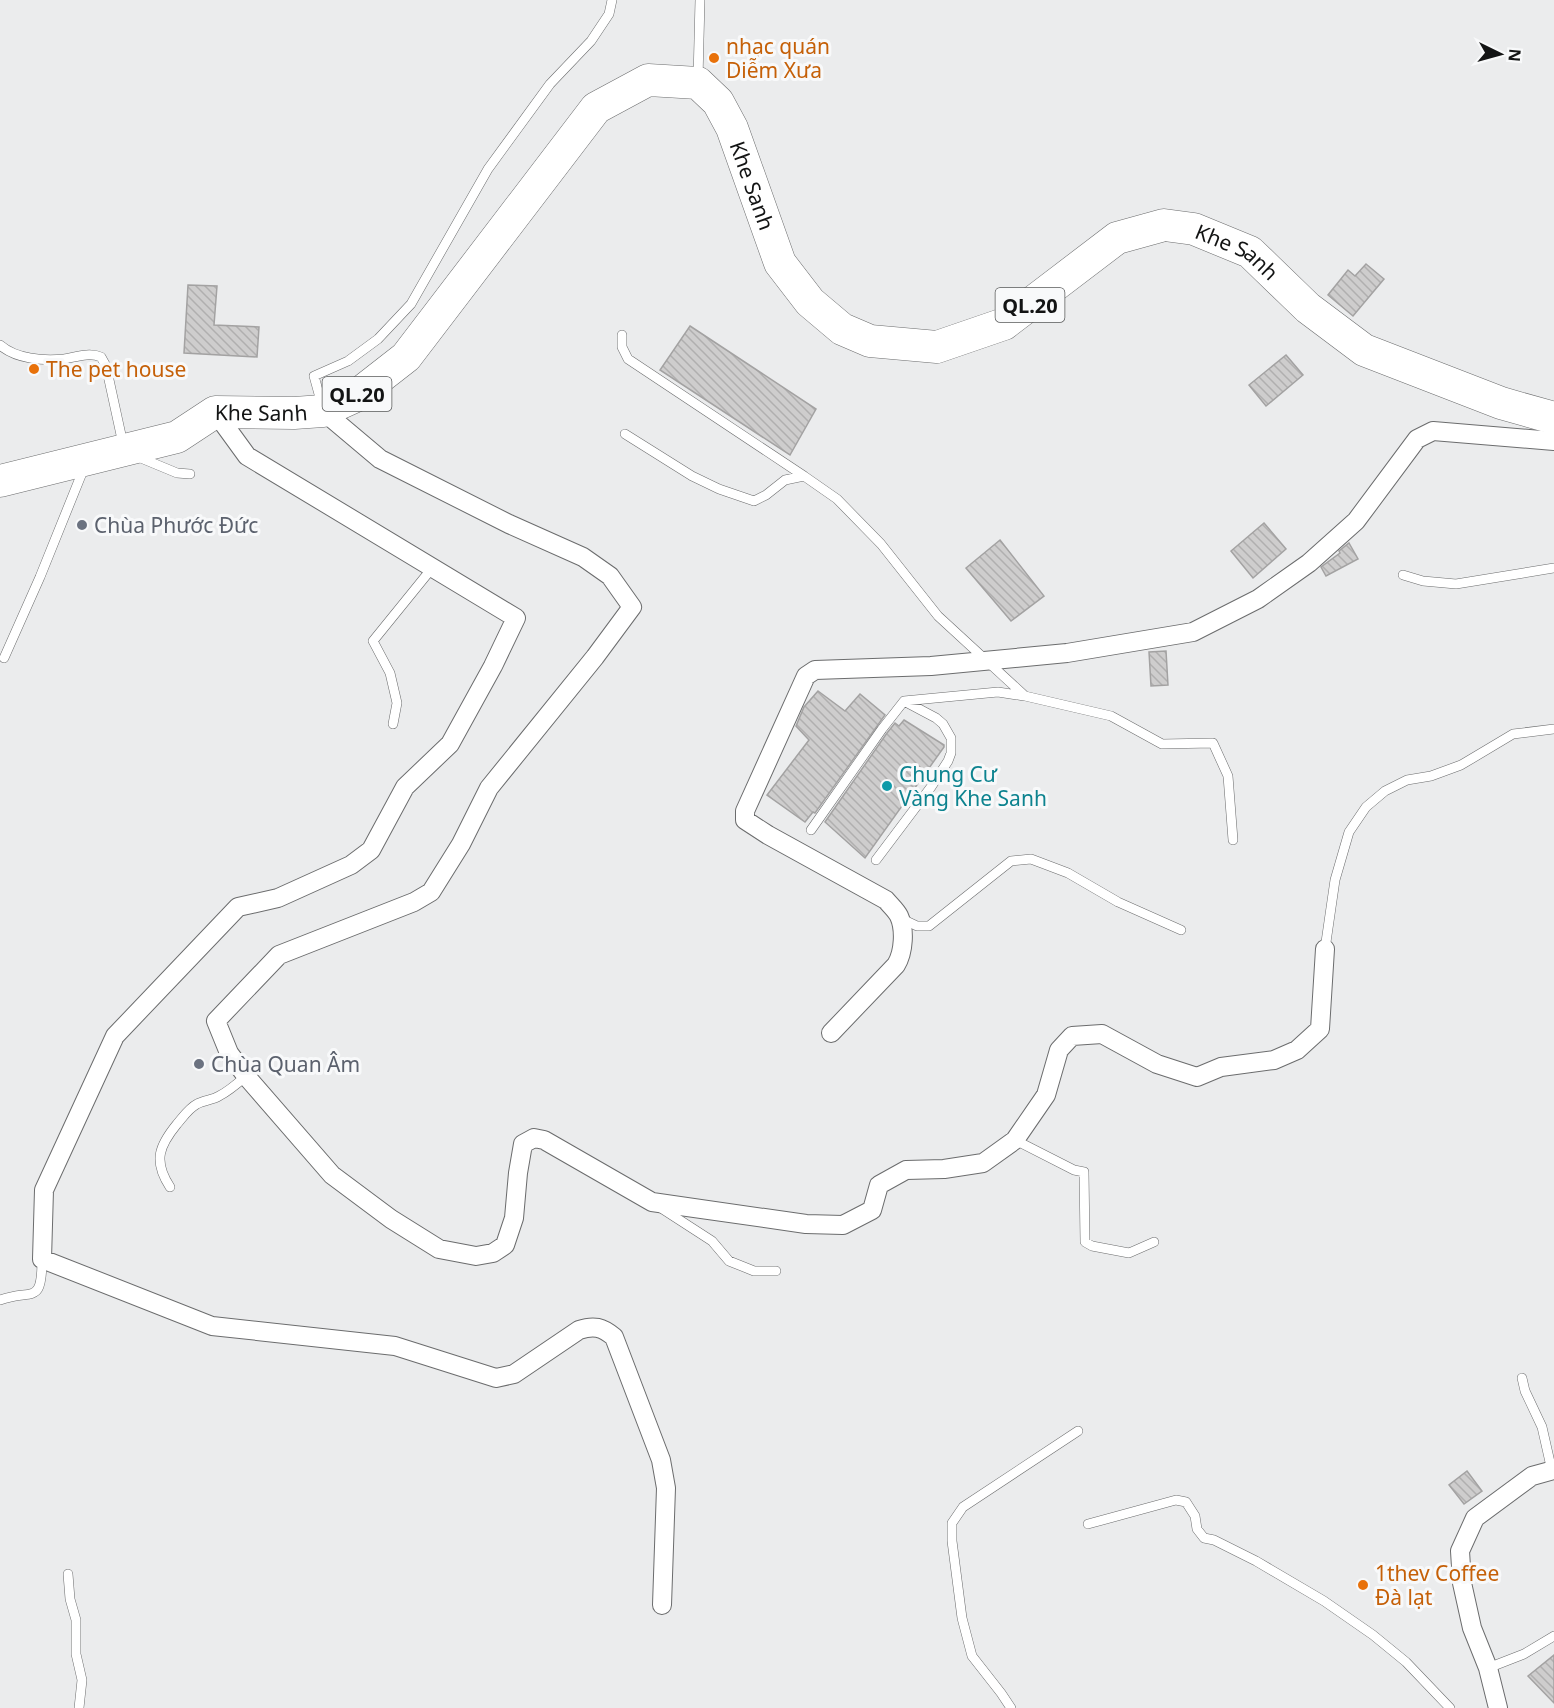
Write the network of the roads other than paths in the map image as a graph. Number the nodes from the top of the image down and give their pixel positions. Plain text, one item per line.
1 (612, 0) edge
2 (700, 0) edge
3 (698, 83) junction
4 (622, 334) dead end
5 (0, 345) edge
6 (323, 411) junction
7 (215, 412) junction
8 (1554, 418) edge
9 (625, 434) dead end
10 (1554, 441) edge
11 (125, 451) junction
12 (87, 460) junction
13 (190, 474) dead end
14 (804, 476) junction
15 (0, 481) edge
16 (433, 567) junction
17 (1554, 568) edge
18 (1404, 575) dead end
19 (4, 658) dead end
20 (989, 661) junction
21 (1025, 696) junction
22 (904, 701) junction
23 (393, 724) dead end
24 (1554, 729) edge
25 (811, 830) dead end
26 (1233, 840) dead end
27 (876, 860) dead end
28 (900, 918) junction
29 (1181, 930) dead end
30 (1325, 949) joint
31 (831, 1033) dead end
32 (246, 1076) junction
33 (1015, 1140) junction
34 (170, 1187) dead end
35 (652, 1202) junction
36 (1154, 1242) dead end
37 (42, 1258) junction
38 (776, 1271) dead end
39 (0, 1300) edge
40 (1522, 1378) dead end
41 (1078, 1431) dead end
42 (1553, 1471) edge
43 (1088, 1524) dead end
44 (68, 1574) dead end
45 (662, 1605) dead end
46 (1554, 1636) edge
47 (1488, 1668) junction
48 (80, 1708) edge
49 (1011, 1708) edge
50 (1450, 1708) edge
51 (1498, 1708) edge

1 - 6 lane
2 - 3 lane
3 - 6 highway, Khe Sanh / QL.20
3 - 8 highway, Khe Sanh / QL.20
4 - 14 lane
5 - 11 lane
6 - 7 highway, Khe Sanh / QL.20
6 - 32 street
7 - 11 highway, Khe Sanh
7 - 16 street
9 - 14 lane
10 - 20 street
11 - 12 highway, Khe Sanh
11 - 13 lane
12 - 15 highway, Khe Sanh
12 - 19 lane
14 - 20 lane
16 - 23 lane
16 - 37 street
17 - 18 lane
20 - 21 lane
20 - 28 street
21 - 22 lane
21 - 26 lane
22 - 25 lane
22 - 27 lane
24 - 30 lane
28 - 29 lane
28 - 31 street
30 - 33 street
32 - 34 lane
32 - 35 street
33 - 35 street
33 - 36 lane
35 - 38 lane
37 - 39 lane
37 - 45 street
40 - 42 lane
41 - 49 lane
42 - 47 street
43 - 50 lane
44 - 48 lane
46 - 47 lane
47 - 51 street

